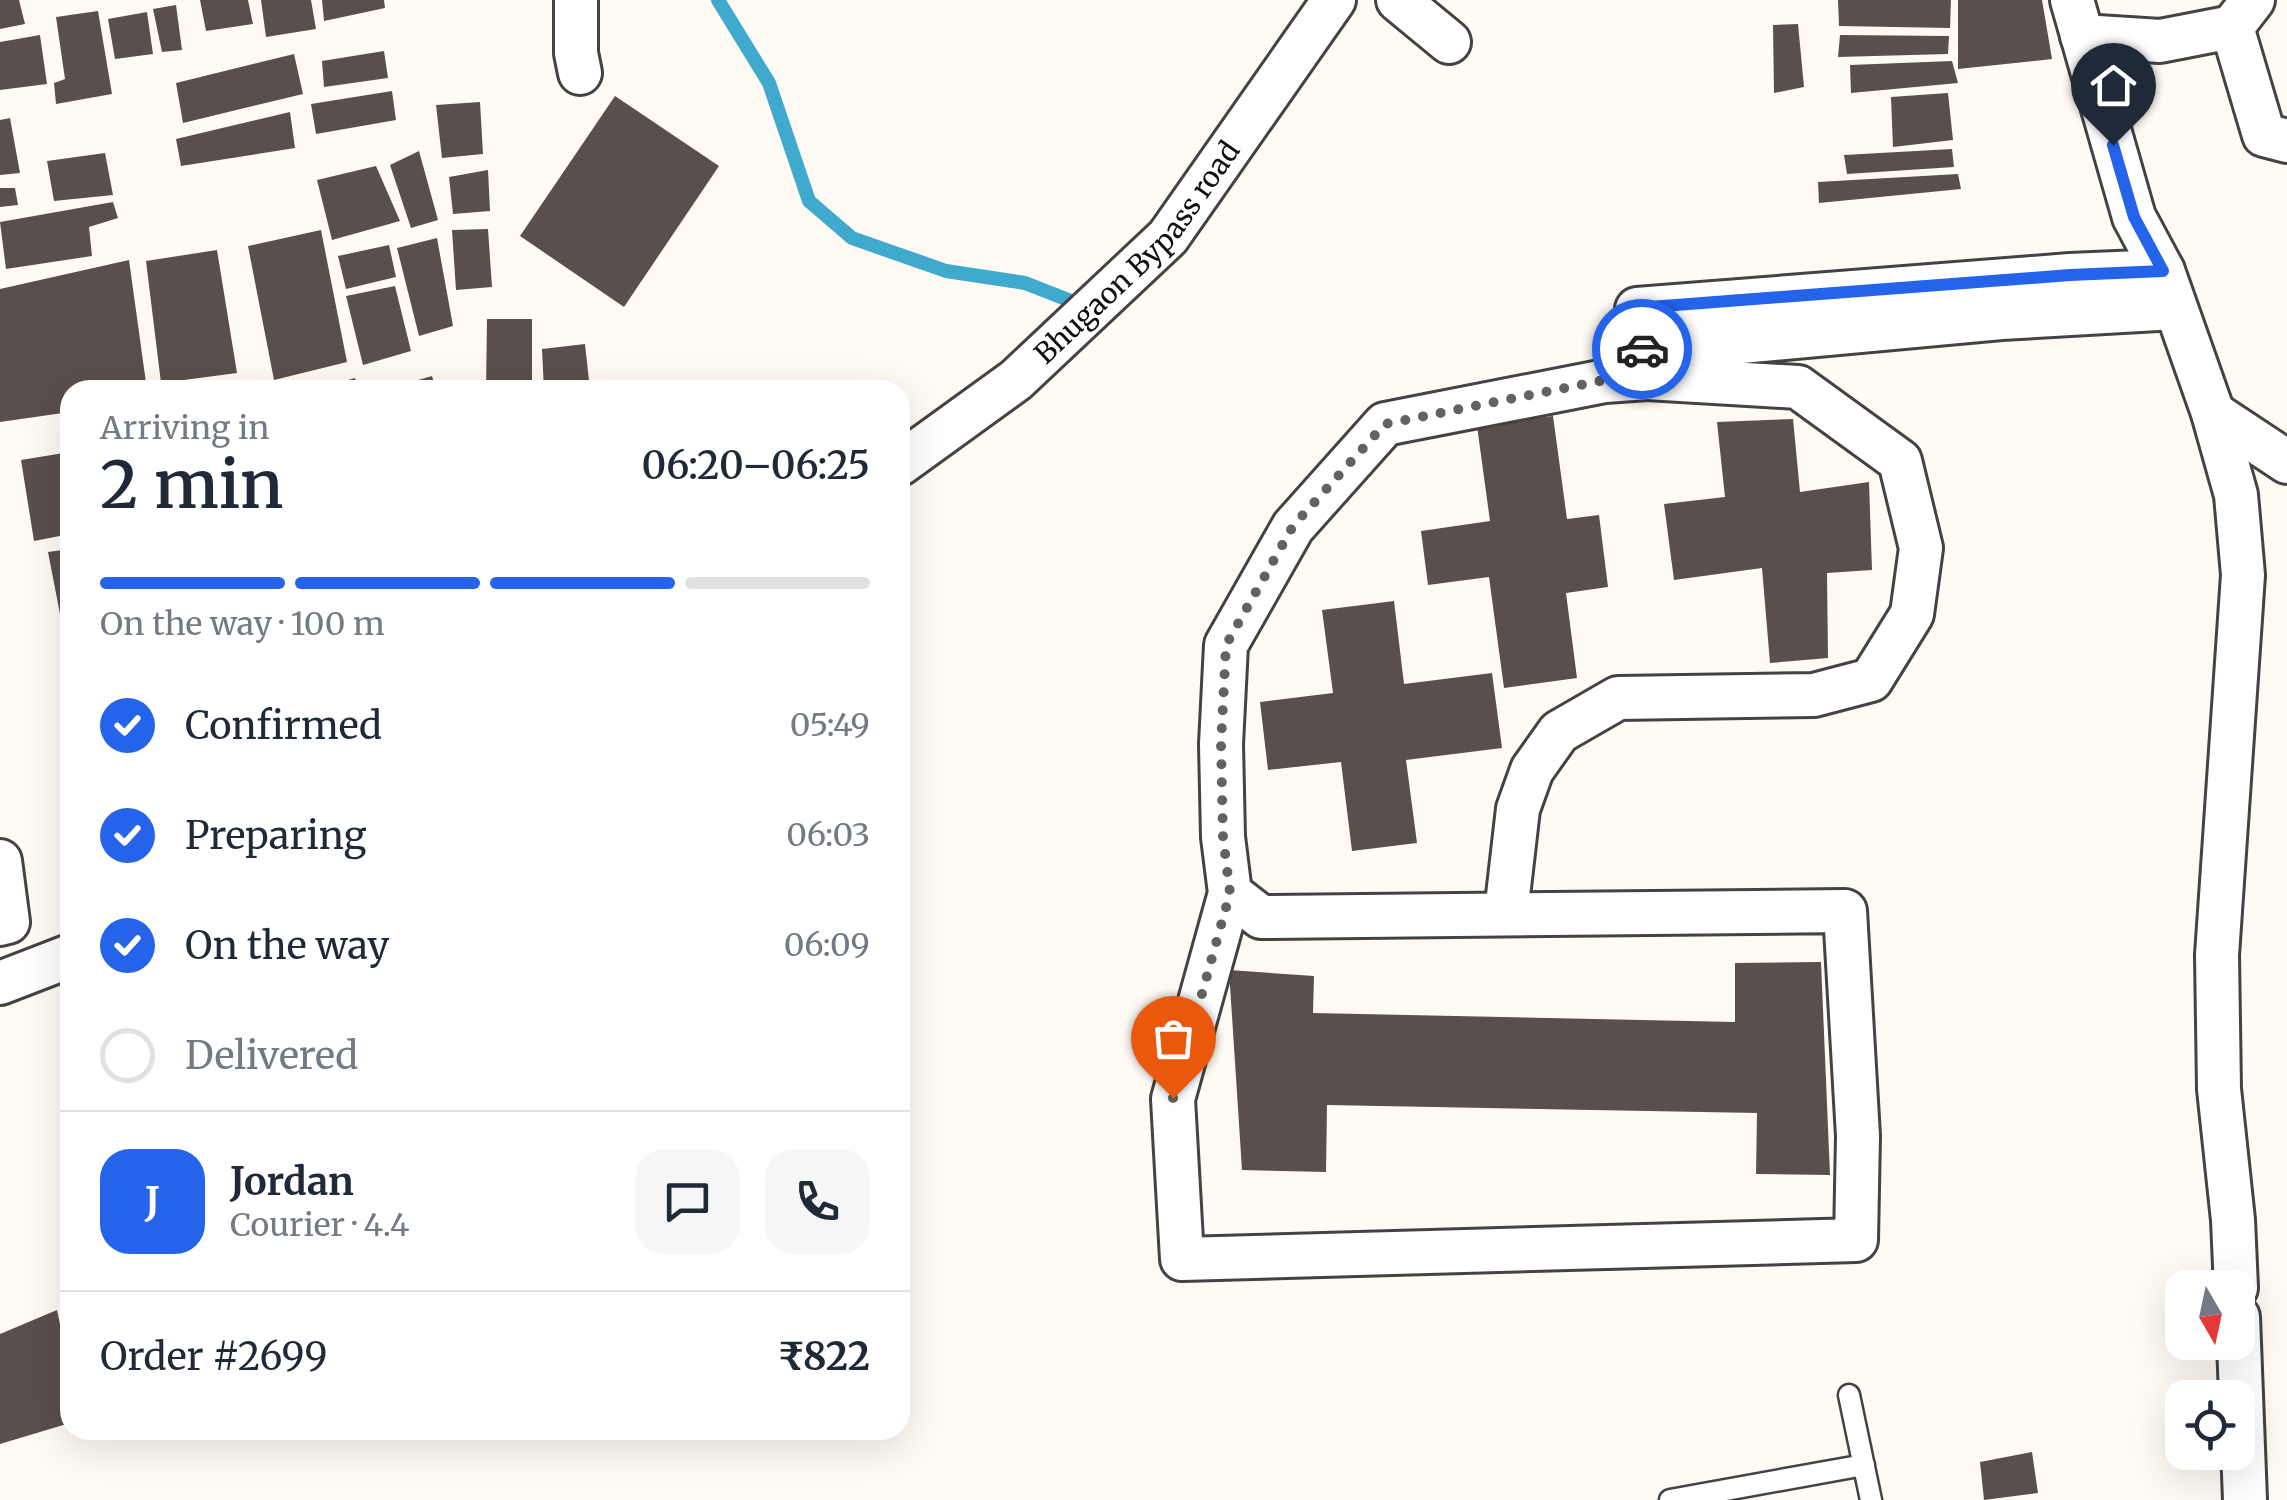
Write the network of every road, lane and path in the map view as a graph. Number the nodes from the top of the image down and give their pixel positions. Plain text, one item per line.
1 (576, 0) edge
2 (1334, 0) edge
3 (1398, 0) edge
4 (2243, 14) edge
5 (2077, 18) edge
6 (1450, 42) dead end
7 (580, 72) dead end
8 (2287, 141) edge
9 (2169, 290) junction
10 (2043, 296) junction
11 (1645, 364) junction
12 (2213, 413) junction
13 (910, 457) edge
14 (2287, 462) edge
15 (0, 861) edge
16 (1230, 893) junction
17 (1506, 913) junction
18 (0, 924) edge
19 (60, 960) edge
20 (0, 982) edge
21 (2235, 1270) edge
22 (2240, 1360) edge
23 (1849, 1395) dead end
24 (1864, 1465) junction
25 (1670, 1500) edge
26 (1871, 1500) edge
27 (2245, 1500) edge

1 - 7 street
2 - 13 street, Bhugaon Bypass road
3 - 6 street
4 - 5 street
4 - 8 street
5 - 9 street
9 - 10 street
9 - 12 street
10 - 11 street
10 - 11 street
11 - 16 street
11 - 17 street
12 - 14 street
12 - 21 street
15 - 18 street
16 - 17 street
16 - 17 street
19 - 20 street
22 - 27 street
23 - 24 lane
24 - 25 lane
24 - 26 lane

